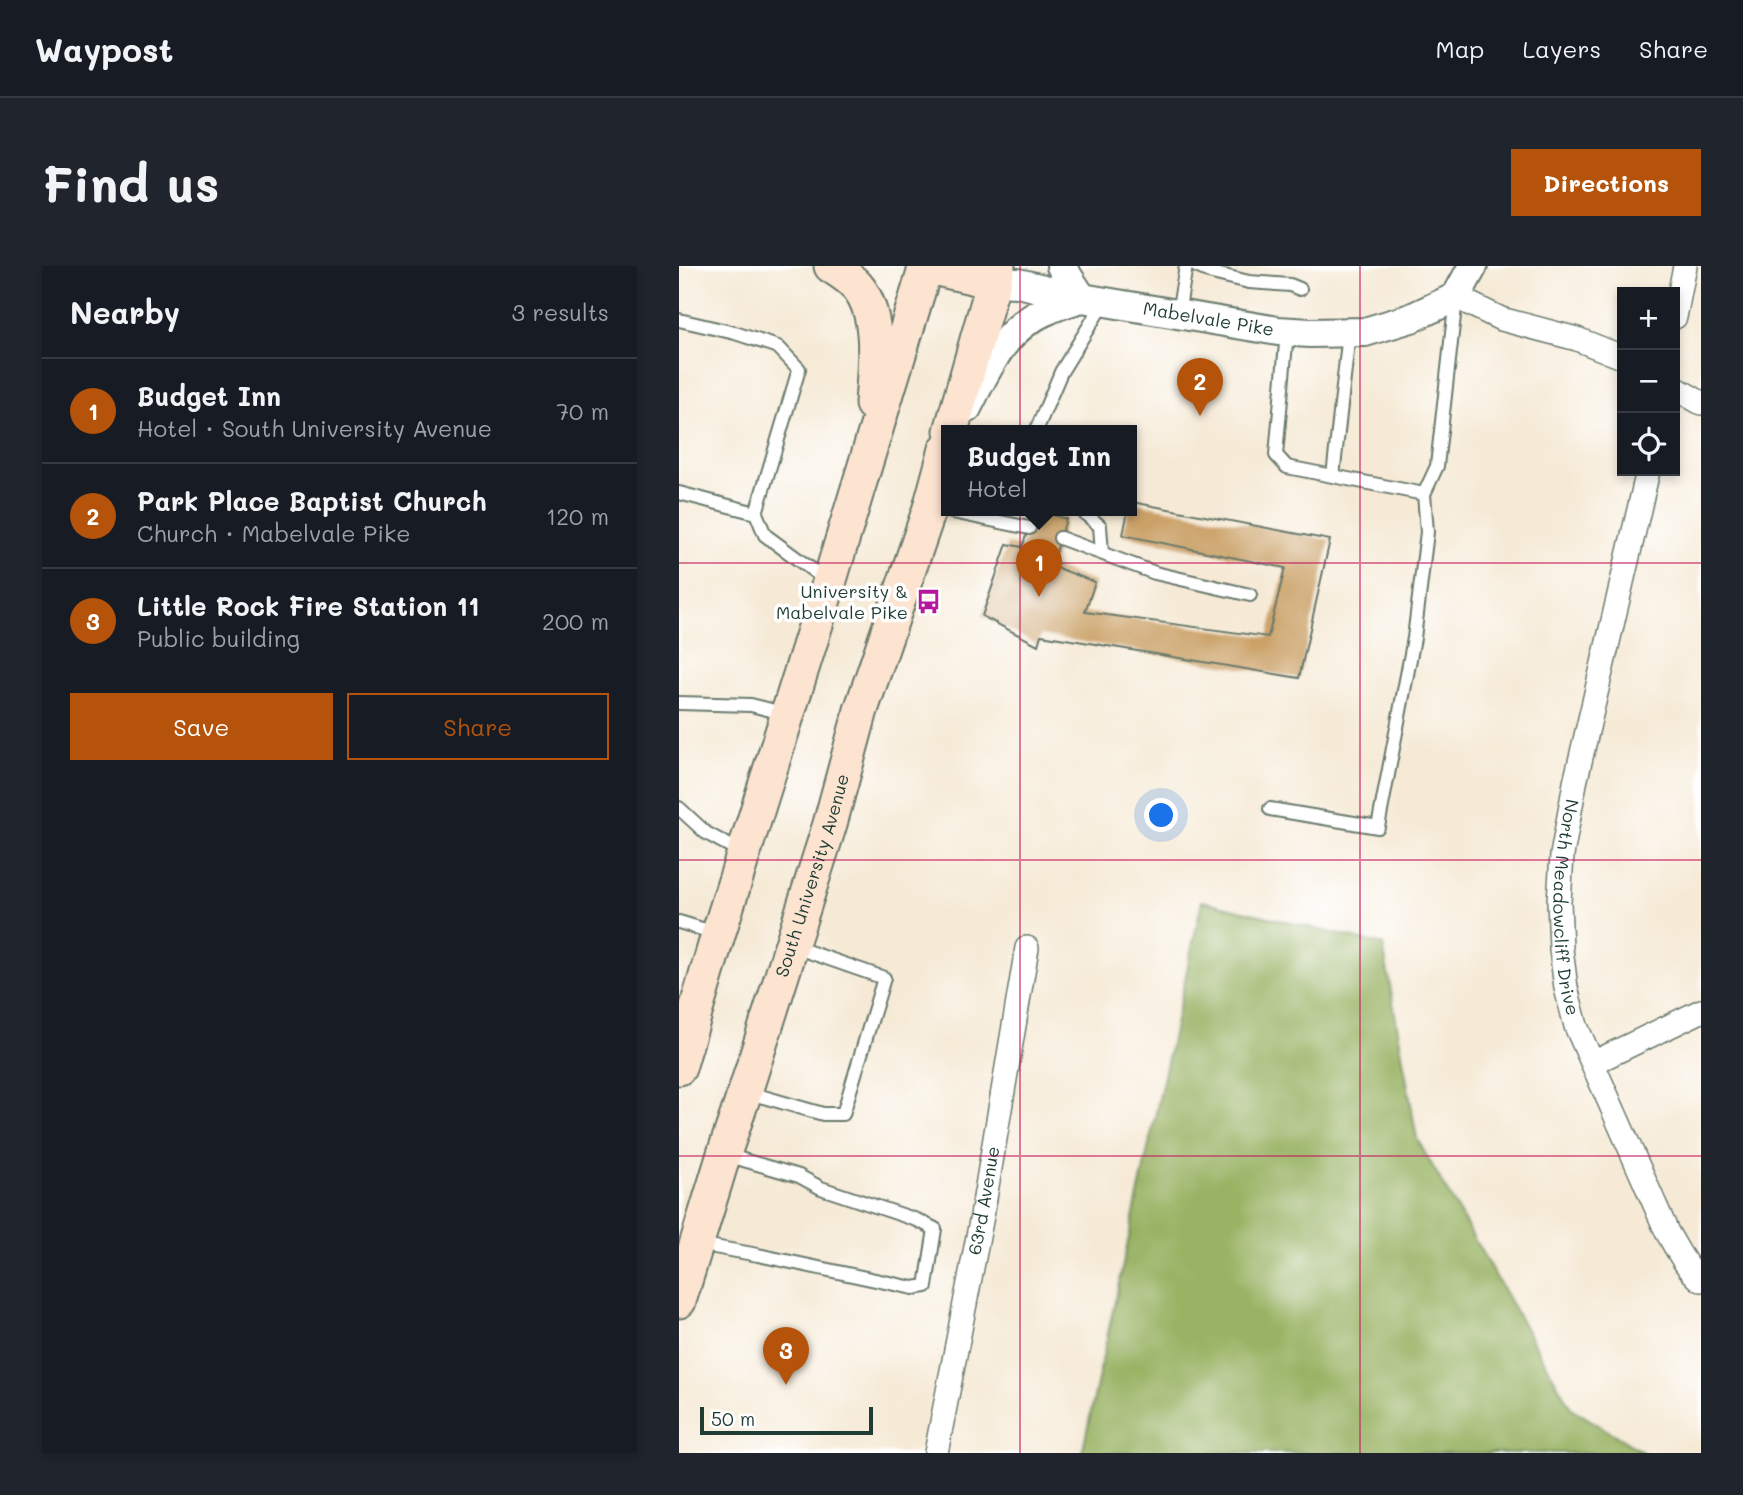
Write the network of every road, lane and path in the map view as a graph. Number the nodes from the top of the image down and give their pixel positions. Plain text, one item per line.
1 (831, 266) edge
2 (926, 266) edge
3 (1061, 266) edge
4 (1186, 266) edge
5 (1196, 266) edge
6 (1472, 266) edge
7 (1685, 266) edge
8 (1213, 270) edge
9 (995, 274) edge
10 (1300, 289) dead end
11 (1680, 292) edge
12 (1456, 298) junction
13 (1093, 300) junction
14 (1178, 314) junction
15 (679, 320) edge
16 (1287, 331) junction
17 (1349, 333) junction
18 (1617, 355) edge
19 (1680, 391) edge
20 (1701, 403) edge
21 (954, 425) edge
22 (956, 425) edge
23 (1039, 425) edge
24 (870, 452) junction
25 (1333, 476) junction
26 (1647, 476) edge
27 (679, 493) edge
28 (1424, 494) junction
29 (941, 510) edge
30 (1003, 516) edge
31 (1087, 516) edge
32 (758, 518) junction
33 (1029, 528) dead end
34 (1060, 538) dead end
35 (1103, 552) junction
36 (829, 583) junction
37 (1250, 595) dead end
38 (679, 704) edge
39 (787, 715) junction
40 (679, 808) edge
41 (1270, 810) dead end
42 (744, 854) junction
43 (679, 922) edge
44 (718, 934) junction
45 (792, 946) junction
46 (1027, 948) dead end
47 (1701, 1011) edge
48 (1593, 1063) junction
49 (679, 1068) edge
50 (745, 1092) junction
51 (724, 1154) junction
52 (698, 1244) junction
53 (1701, 1280) edge
54 (679, 1301) edge
55 (936, 1453) edge

1 - 24 main road
2 - 9 main road, Mabelvale Pike
2 - 24 main road
3 - 13 street
4 - 14 lane
5 - 8 lane
6 - 12 street
7 - 11 street
8 - 10 lane
9 - 13 street, Mabelvale Pike
9 - 21 main road
12 - 17 street, Mabelvale Pike
12 - 18 street
12 - 28 lane
13 - 14 street, Mabelvale Pike
13 - 22 street
13 - 23 lane
14 - 16 street, Mabelvale Pike
15 - 32 lane
16 - 17 street, Mabelvale Pike
16 - 25 lane
17 - 25 lane
19 - 20 street
24 - 36 main road
25 - 28 lane
26 - 48 street, North Meadowcliff Drive
27 - 32 lane
28 - 41 lane
29 - 45 main road, South University Avenue
30 - 33 lane
31 - 35 lane
32 - 36 lane
34 - 35 lane
35 - 37 lane
36 - 39 main road
38 - 39 lane
39 - 42 main road
40 - 42 lane
42 - 44 main road
43 - 44 lane
44 - 49 main road
45 - 50 main road, South University Avenue
45 - 50 lane
46 - 55 street, 63rd Avenue
47 - 48 street
48 - 53 street, North Meadowcliff Drive
50 - 51 main road, South University Avenue
51 - 52 main road, South University Avenue
51 - 52 lane
52 - 54 main road, South University Avenue

